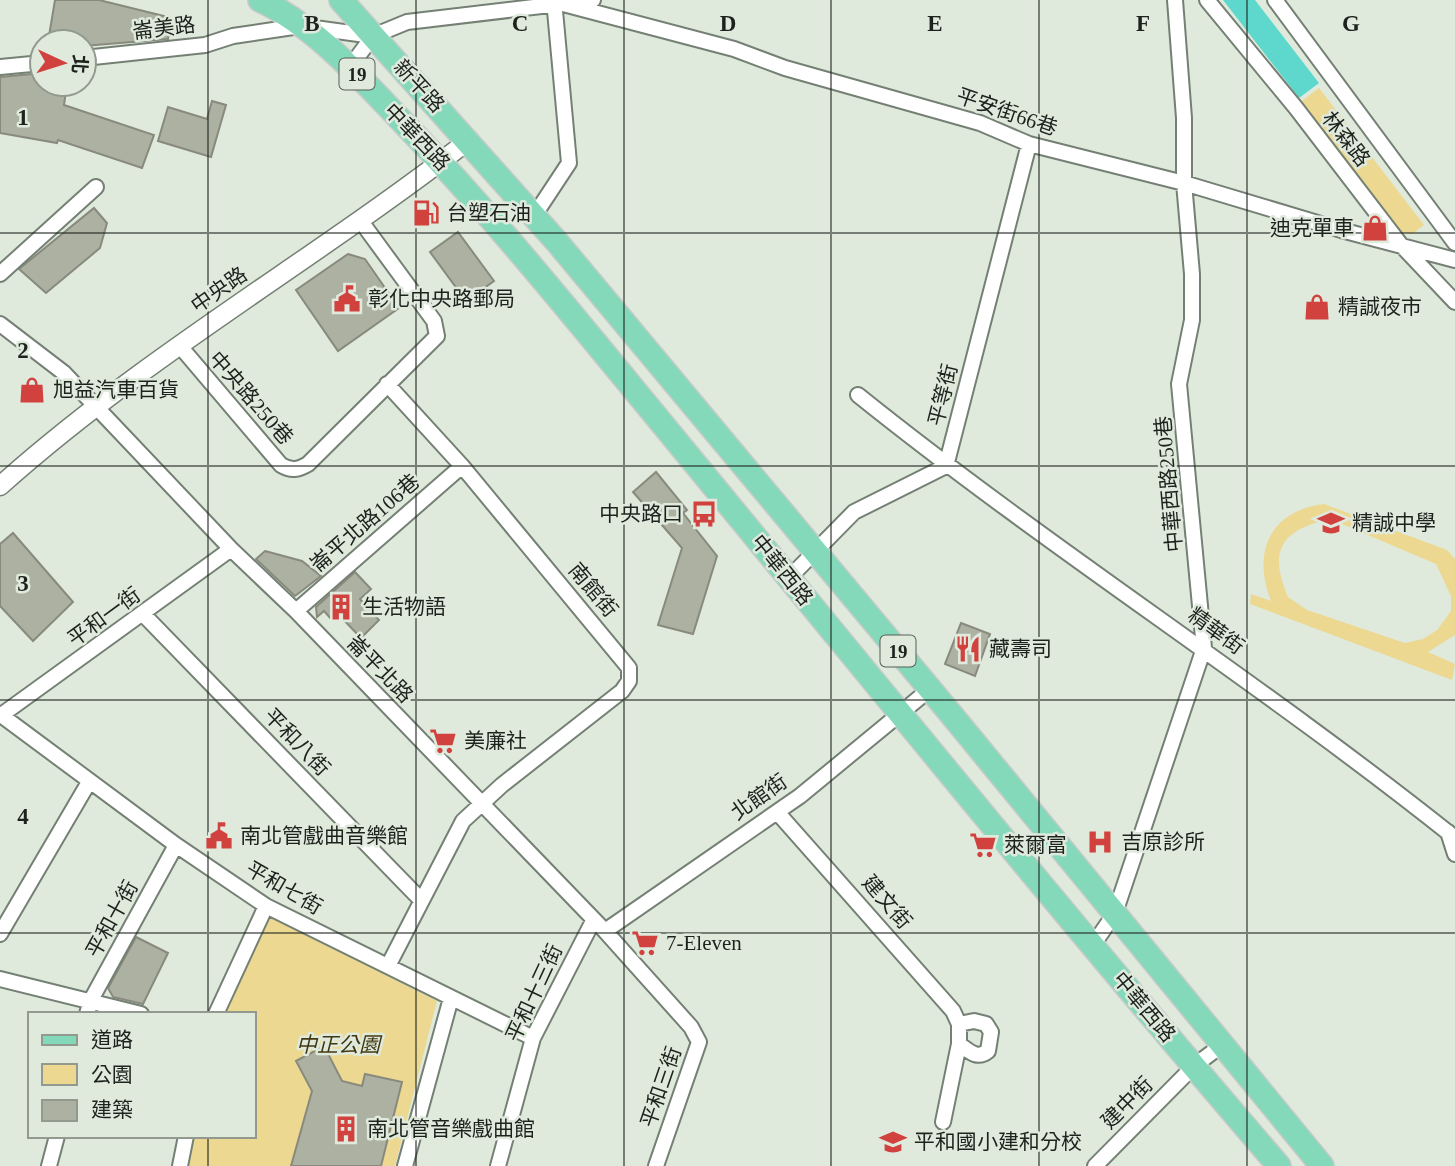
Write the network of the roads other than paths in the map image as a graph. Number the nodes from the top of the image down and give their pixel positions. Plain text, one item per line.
1 (260, 0) edge
2 (341, 0) edge
3 (593, 0) edge
4 (1175, 0) edge
5 (1207, 0) edge
6 (1275, 0) edge
7 (551, 1) edge
8 (299, 26) junction
9 (373, 36) junction
10 (98, 56) edge
11 (28, 64) edge
12 (0, 67) edge
13 (350, 67) junction
14 (469, 140) junction
15 (1029, 144) junction
16 (442, 162) junction
17 (1184, 183) junction
18 (96, 187) dead end
19 (534, 216) junction
20 (360, 220) junction
21 (1455, 243) edge
22 (1401, 245) junction
23 (1455, 260) edge
24 (0, 274) edge
25 (1455, 302) edge
26 (0, 324) edge
27 (179, 345) junction
28 (387, 384) junction
29 (858, 395) dead end
30 (95, 408) junction
31 (462, 466) junction
32 (946, 466) junction
33 (0, 486) edge
34 (231, 549) junction
35 (816, 551) junction
36 (789, 578) junction
37 (296, 611) junction
38 (144, 615) junction
39 (1204, 648) junction
40 (930, 688) junction
41 (900, 713) junction
42 (1, 716) edge
43 (89, 782) junction
44 (480, 803) junction
45 (777, 812) junction
46 (1452, 835) edge
47 (176, 845) junction
48 (1455, 854) edge
49 (420, 899) junction
50 (266, 906) junction
51 (1115, 914) junction
52 (593, 921) junction
53 (605, 931) junction
54 (0, 934) edge
55 (1093, 945) junction
56 (388, 966) junction
57 (0, 979) edge
58 (451, 998) junction
59 (89, 1007) edge
60 (126, 1012) edge
61 (217, 1012) edge
62 (959, 1024) junction
63 (533, 1038) junction
64 (959, 1044) junction
65 (1222, 1045) junction
66 (1194, 1066) junction
67 (943, 1122) dead end
68 (56, 1138) edge
69 (186, 1138) edge
70 (49, 1166) edge
71 (180, 1166) edge
72 (405, 1166) edge
73 (498, 1166) edge
74 (656, 1166) edge
75 (1095, 1166) edge
76 (1279, 1166) edge
77 (1322, 1166) edge

1 - 8 main road, 中華西路 / 19
2 - 9 main road, 新平路 / 19
3 - 7 street
4 - 17 street, 中華西路250巷
5 - 22 street, 林森路
6 - 21 street, 林森路
7 - 9 street
7 - 15 street, 平安街66巷
7 - 19 street
8 - 9 street, 崙美路
8 - 10 street, 崙美路
8 - 13 main road, 中華西路 / 19
9 - 13 street
9 - 14 main road, 新平路 / 19
11 - 12 street
13 - 16 main road, 中華西路 / 19
14 - 16 street, 中央路
14 - 19 main road, 中華西路 / 19
15 - 17 street, 平安街66巷
15 - 32 street, 平等街
16 - 20 street, 中央路
16 - 36 main road, 中華西路 / 19
17 - 22 street, 平安街66巷
17 - 39 street, 中華西路250巷
18 - 24 street
19 - 35 main road, 中華西路 / 19
20 - 27 street, 中央路
20 - 28 street
22 - 23 street, 平安街66巷
22 - 25 street, 林森路
26 - 30 street, 崙平北路
27 - 28 street, 中央路250巷
27 - 30 street, 中央路
28 - 31 street, 南館街
29 - 32 street, 精華街
30 - 33 street, 中央路
30 - 34 street, 崙平北路
31 - 37 street, 崙平北路106巷
31 - 44 street, 南館街
32 - 35 street
32 - 39 street, 精華街
34 - 37 street, 崙平北路
34 - 38 street, 平和一街
35 - 36 street
35 - 40 main road, 中華西路 / 19
36 - 41 main road, 中華西路 / 19
37 - 44 street, 崙平北路
38 - 42 street, 平和一街
38 - 49 street, 平和八街
39 - 46 street, 精華街
39 - 51 street, 中華西路250巷
40 - 41 street, 北館街
40 - 51 main road, 中華西路 / 19
41 - 45 street, 北館街
41 - 55 main road, 中華西路 / 19
42 - 43 street, 平和七街
43 - 47 street, 平和七街
43 - 54 street
44 - 49 street
44 - 52 street, 崙平北路
45 - 53 street, 北館街
45 - 62 street, 建文街
46 - 48 street
47 - 50 street, 平和七街
47 - 59 street, 平和十街
49 - 56 street
50 - 56 street, 平和七街
50 - 61 street
51 - 55 street, 中華西路250巷
51 - 65 main road, 中華西路 / 19
52 - 53 street, 崙平北路
52 - 63 street, 平和十三街
53 - 74 street, 平和三街
55 - 66 main road, 中華西路 / 19
56 - 58 street, 平和七街
57 - 59 street
58 - 63 street, 平和七街
58 - 72 street
59 - 60 street
62 - 64 street
62 - 64 street
63 - 73 street, 平和十三街
64 - 67 street
65 - 66 street, 建中街
65 - 77 main road, 中華西路 / 19
66 - 75 street, 建中街
66 - 76 main road, 中華西路 / 19
68 - 70 street
69 - 71 street

